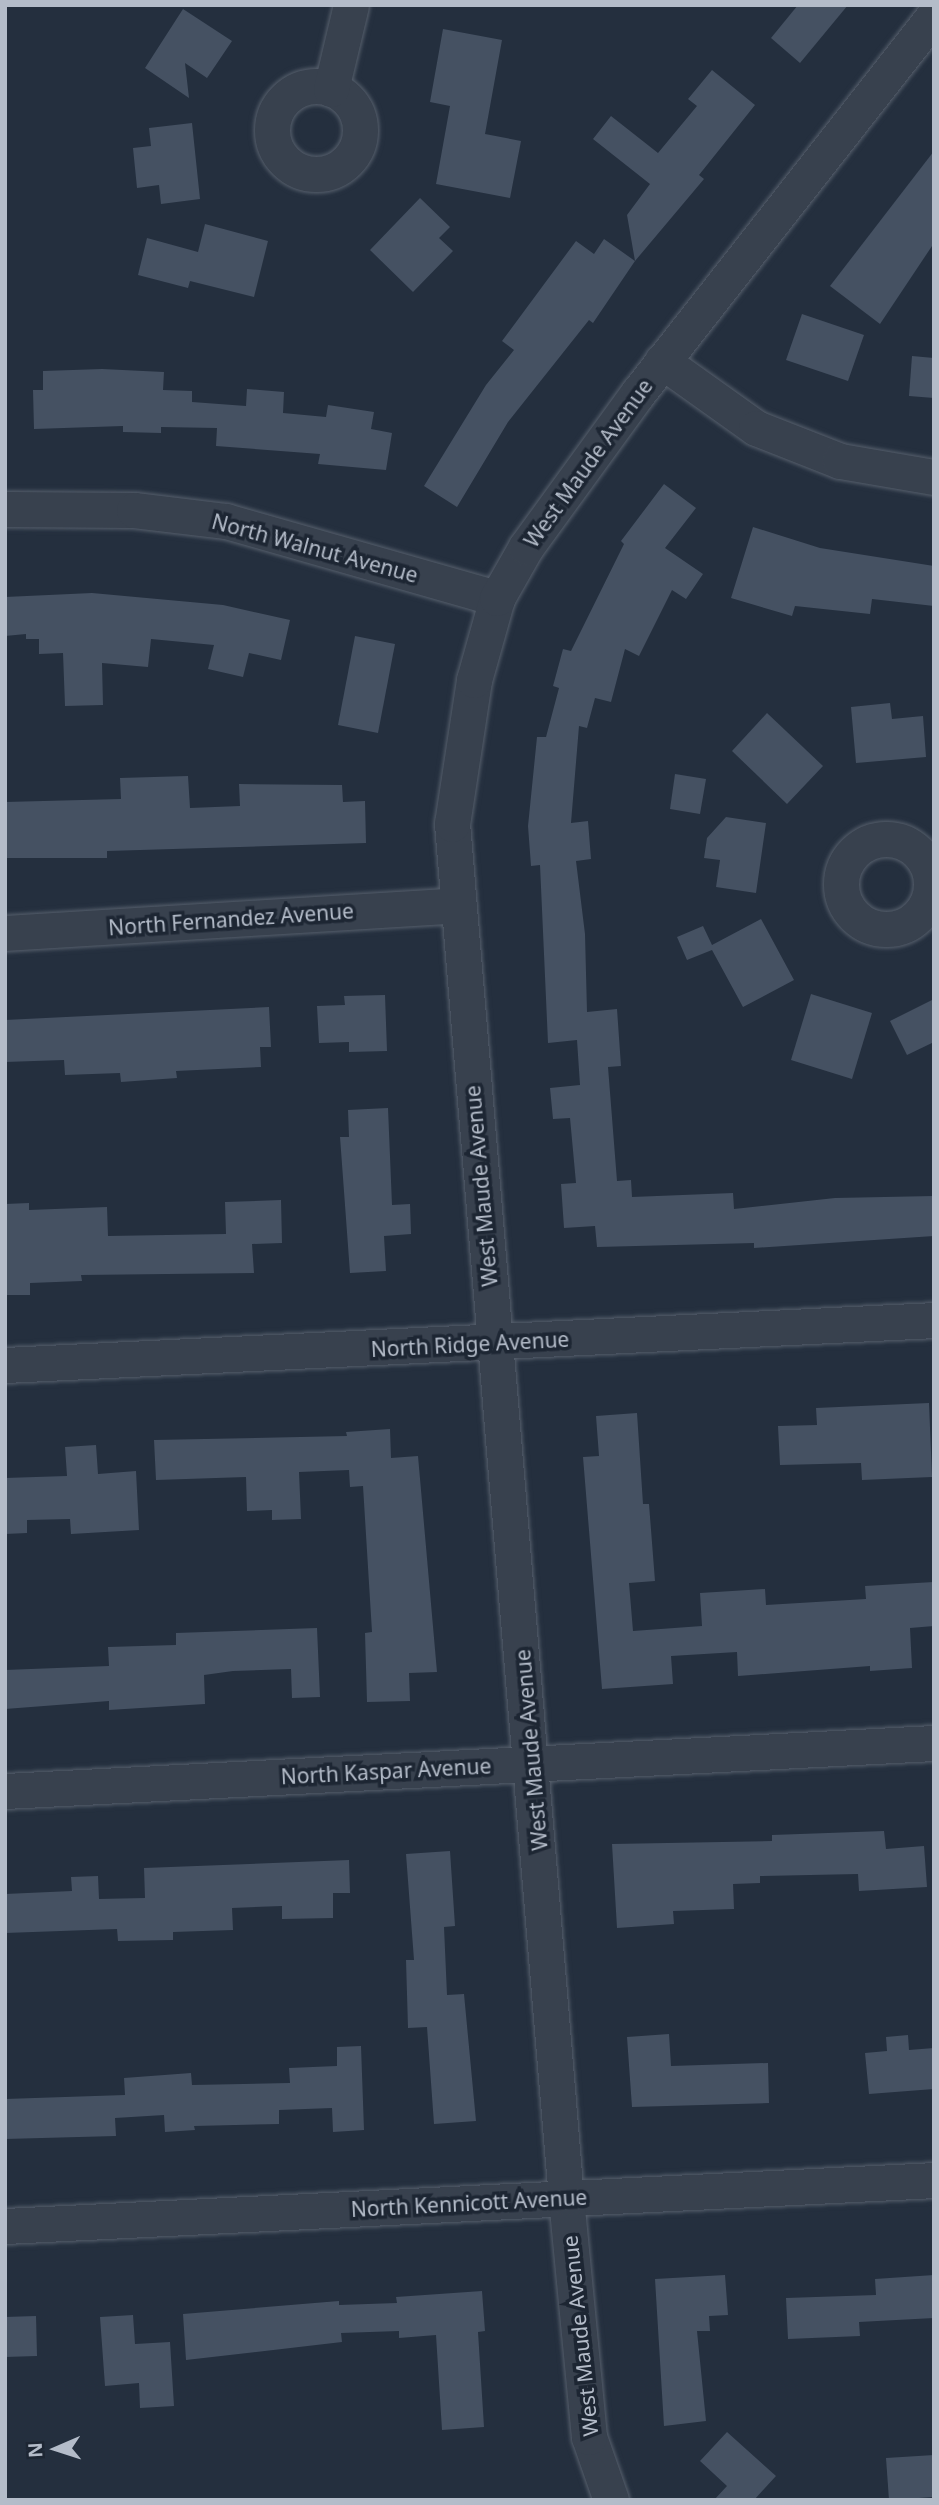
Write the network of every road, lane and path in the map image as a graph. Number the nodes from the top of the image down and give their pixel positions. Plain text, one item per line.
1 (351, 5) edge
2 (934, 15) edge
3 (331, 89) dead end
4 (662, 361) junction
5 (934, 477) edge
6 (5, 509) edge
7 (497, 598) junction
8 (457, 905) junction
9 (5, 933) edge
10 (934, 1320) edge
11 (494, 1343) junction
12 (5, 1365) edge
13 (934, 1743) edge
14 (532, 1763) junction
15 (5, 1791) edge
16 (934, 2180) edge
17 (565, 2198) junction
18 (5, 2226) edge
19 (611, 2500) edge

1 - 3 street
2 - 4 street, West Maude Avenue
4 - 5 street
4 - 7 street, West Maude Avenue
6 - 7 street, North Walnut Avenue
7 - 8 street, West Maude Avenue
8 - 9 street, North Fernandez Avenue
8 - 11 street, West Maude Avenue
10 - 11 street, North Ridge Avenue
11 - 12 street, North Ridge Avenue
11 - 14 street, West Maude Avenue
13 - 14 street, North Kaspar Avenue
14 - 15 street, North Kaspar Avenue
14 - 17 street, West Maude Avenue
16 - 17 street, North Kennicott Avenue
17 - 18 street, North Kennicott Avenue
17 - 19 street, West Maude Avenue

